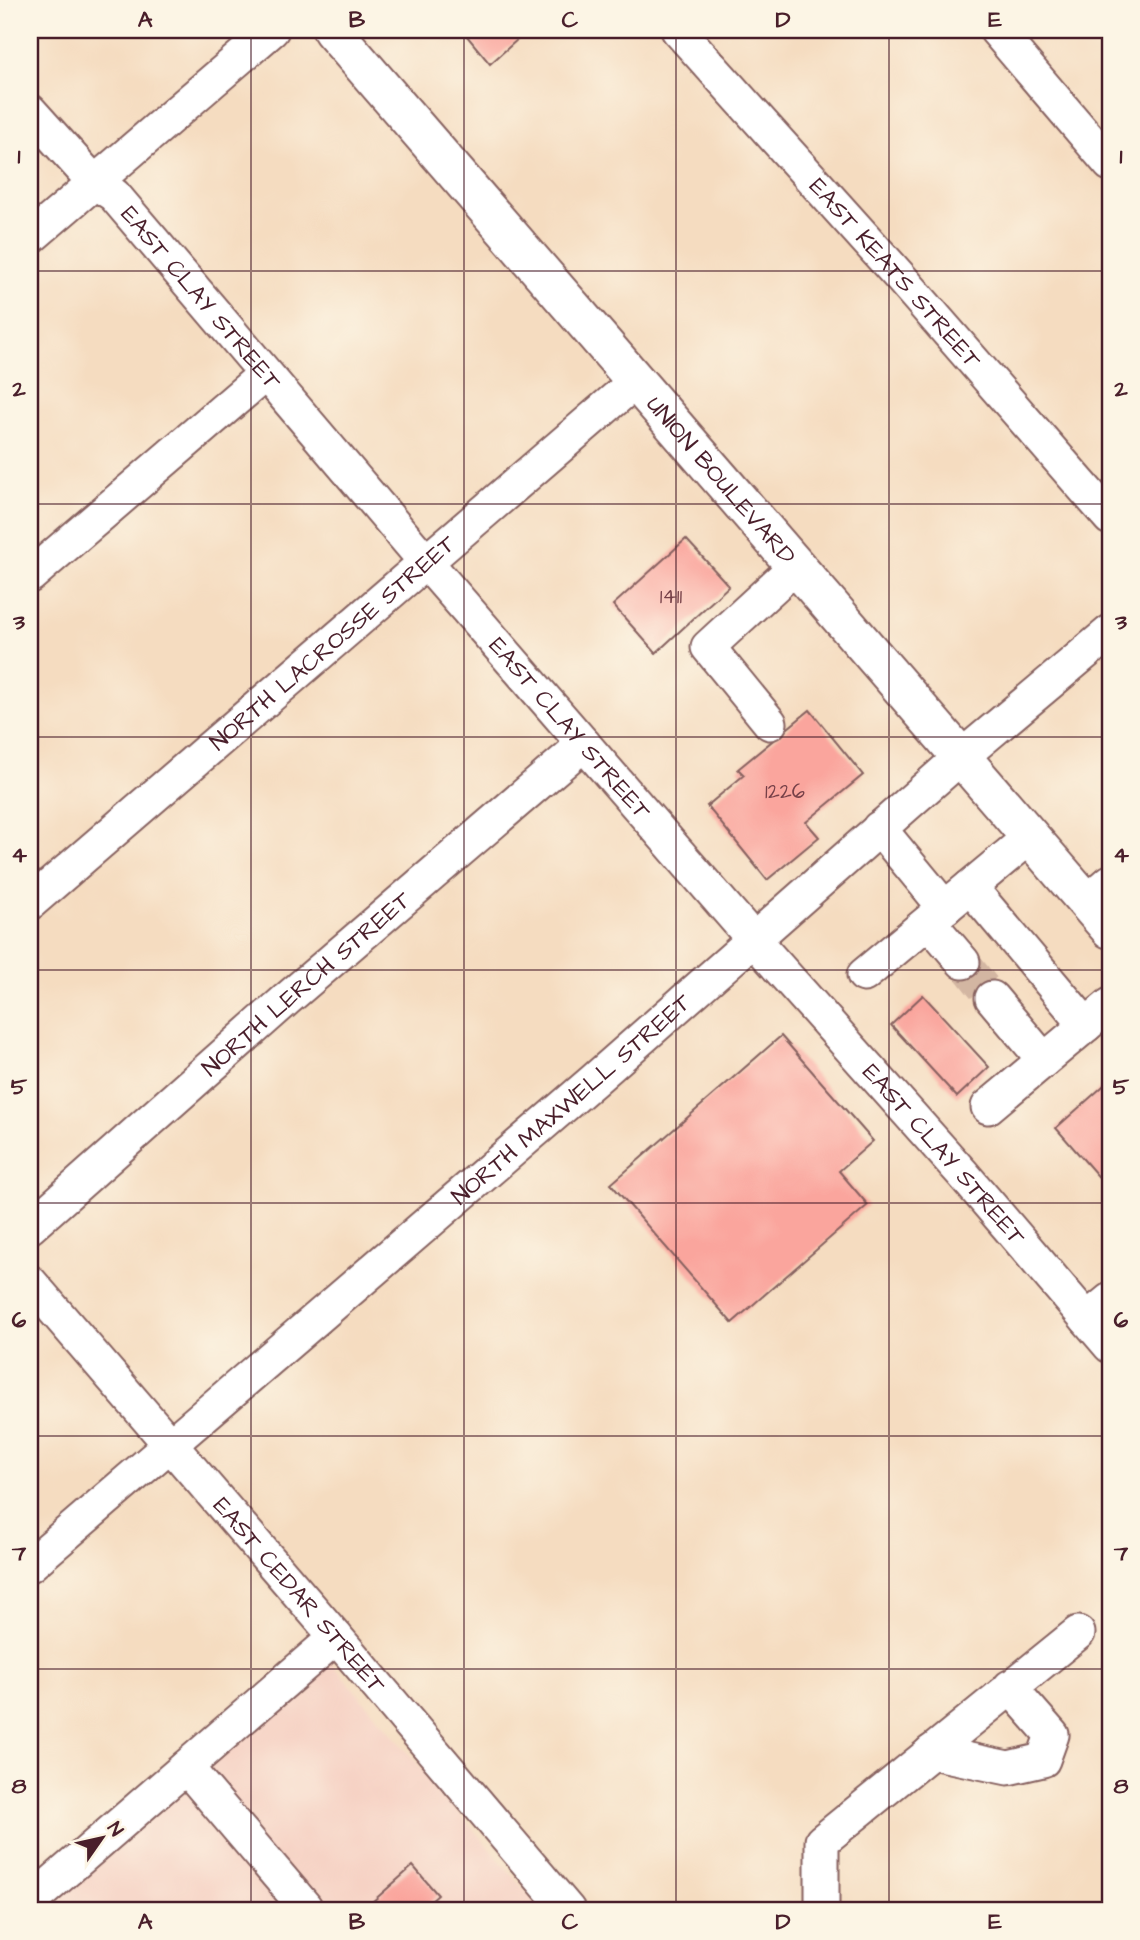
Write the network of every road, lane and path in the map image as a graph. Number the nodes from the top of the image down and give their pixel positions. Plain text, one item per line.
1 (272, 30) edge
2 (332, 30) edge
3 (678, 30) edge
4 (996, 30) edge
5 (30, 111) edge
6 (1110, 164) edge
7 (94, 183) junction
8 (30, 238) edge
9 (265, 374) junction
10 (636, 381) junction
11 (1110, 518) edge
12 (425, 561) junction
13 (796, 566) junction
14 (30, 576) edge
15 (1110, 632) edge
16 (770, 723) dead end
17 (584, 744) junction
18 (961, 757) junction
19 (879, 828) junction
20 (1030, 837) junction
21 (970, 887) junction
22 (30, 903) edge
23 (1102, 904) edge
24 (937, 915) junction
25 (753, 939) junction
26 (963, 962) tunnel mouth
27 (864, 975) dead end
28 (992, 998) tunnel mouth
29 (1098, 1015) edge
30 (1044, 1060) junction
31 (988, 1107) dead end
32 (30, 1227) edge
33 (30, 1282) edge
34 (1099, 1310) edge
35 (1110, 1346) edge
36 (170, 1445) junction
37 (30, 1565) edge
38 (1078, 1633) dead end
39 (337, 1637) junction
40 (1010, 1687) junction
41 (931, 1752) junction
42 (186, 1767) junction
43 (30, 1902) edge
44 (305, 1907) dead end
45 (568, 1910) edge
46 (822, 1910) edge

1 - 7 street
2 - 10 main road, UNION BOULEVARD
3 - 11 street, EAST KEATS STREET
4 - 6 street
5 - 7 street, EAST CLAY STREET
7 - 8 street
7 - 9 street, EAST CLAY STREET
9 - 12 street, EAST CLAY STREET
9 - 14 street
10 - 12 street, NORTH LACROSSE STREET
10 - 13 main road, UNION BOULEVARD
12 - 17 street, EAST CLAY STREET
12 - 22 street, NORTH LACROSSE STREET
13 - 16 street
13 - 18 main road, UNION BOULEVARD
15 - 18 street, NORTH MAXWELL STREET
17 - 25 street, EAST CLAY STREET
17 - 32 street, NORTH LERCH STREET
18 - 19 street, NORTH MAXWELL STREET
18 - 20 main road, UNION BOULEVARD
19 - 24 street
19 - 25 street, NORTH MAXWELL STREET
20 - 21 street
20 - 23 main road, UNION BOULEVARD
21 - 24 street
21 - 29 street
24 - 26 street
24 - 27 street
25 - 34 street, EAST CLAY STREET
25 - 36 street, NORTH MAXWELL STREET
28 - 30 street
29 - 30 street
30 - 31 street
33 - 36 street, EAST CEDAR STREET
34 - 35 street, EAST CLAY STREET
36 - 37 street, NORTH MAXWELL STREET
36 - 39 street, EAST CEDAR STREET
38 - 40 street
39 - 42 street
39 - 45 street, EAST CEDAR STREET
40 - 41 street
40 - 41 street
41 - 46 street
42 - 43 street
42 - 44 street

